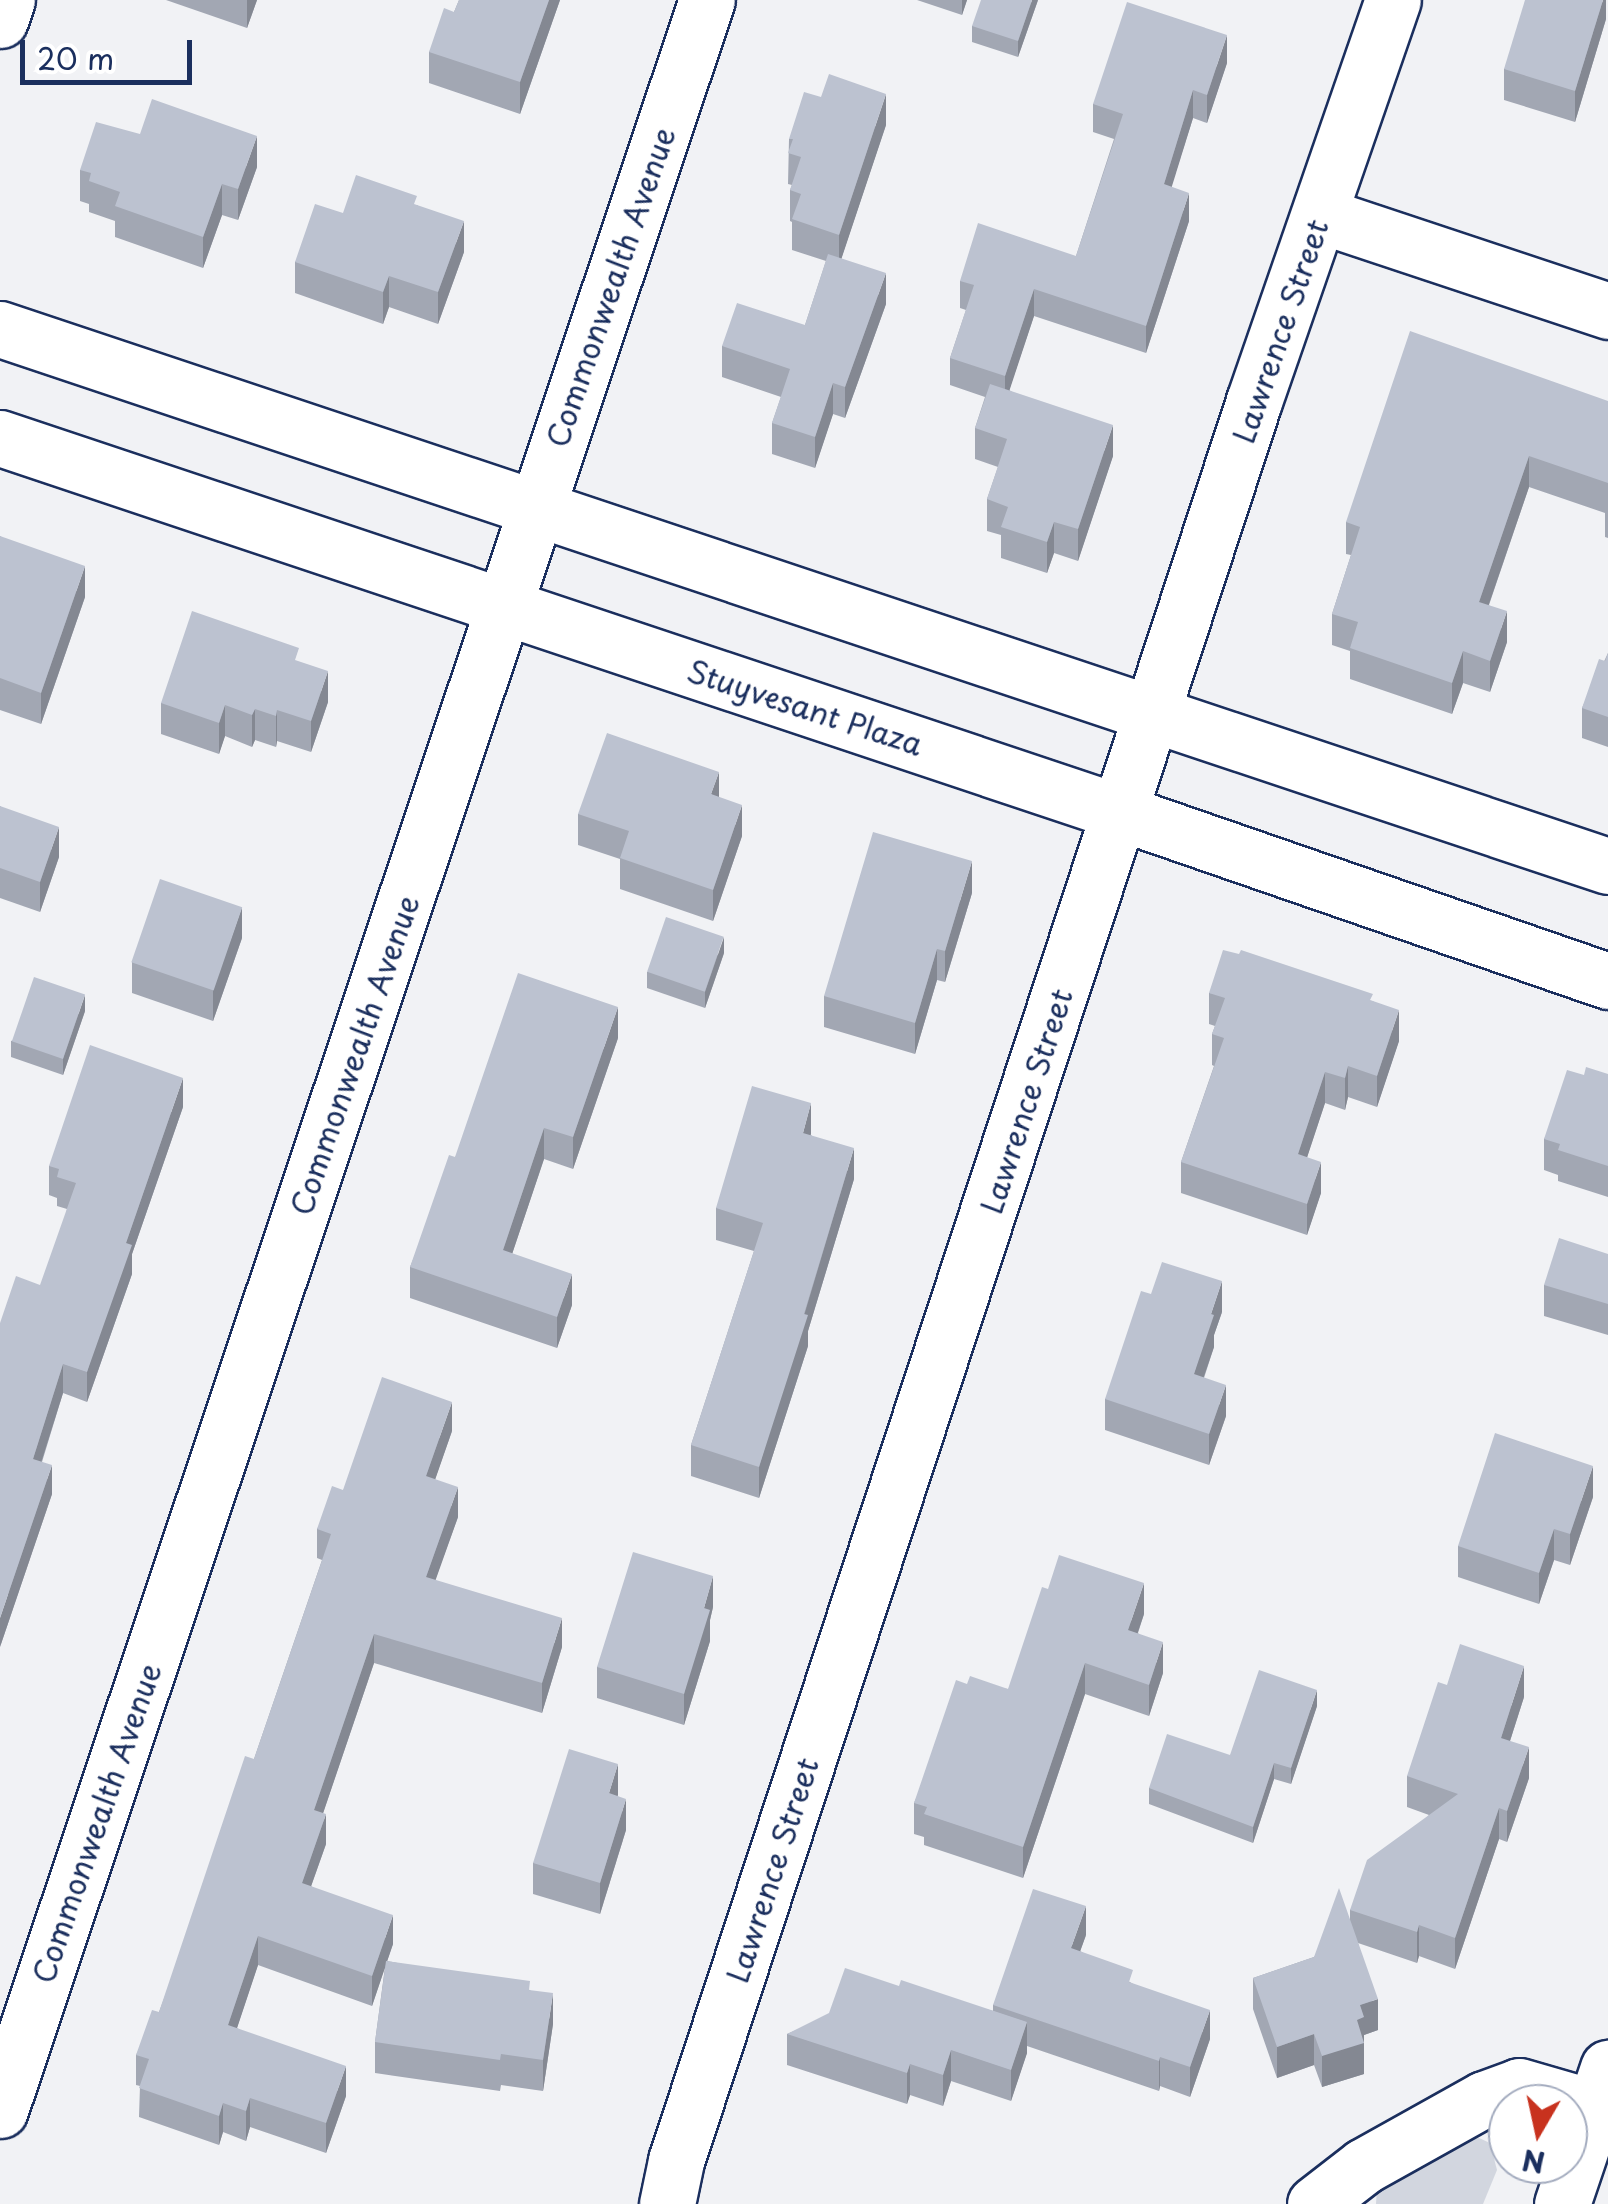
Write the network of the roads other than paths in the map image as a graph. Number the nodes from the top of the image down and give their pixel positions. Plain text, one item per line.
1 (7, 0) edge
2 (707, 0) edge
3 (1394, 0) edge
4 (0, 20) edge
5 (1320, 215) junction
6 (1608, 310) edge
7 (0, 330) edge
8 (0, 438) edge
9 (536, 508) junction
10 (504, 607) junction
11 (1154, 713) junction
12 (1122, 813) junction
13 (1608, 866) edge
14 (1608, 981) edge
15 (1601, 2088) edge
16 (0, 2110) edge
17 (667, 2204) edge
18 (1315, 2204) edge
19 (1562, 2204) edge

1 - 4 street
2 - 9 street, Commonwealth Avenue
3 - 5 street, Lawrence Street
5 - 6 street
5 - 11 street, Lawrence Street
7 - 9 street
8 - 10 street, Stuyvesant Plaza
9 - 10 street, Commonwealth Avenue
9 - 11 street
10 - 12 street, Stuyvesant Plaza
10 - 16 street, Commonwealth Avenue
11 - 12 street, Lawrence Street
11 - 13 street
12 - 14 street, Stuyvesant Plaza
12 - 17 street, Lawrence Street
15 - 18 street
15 - 19 street

